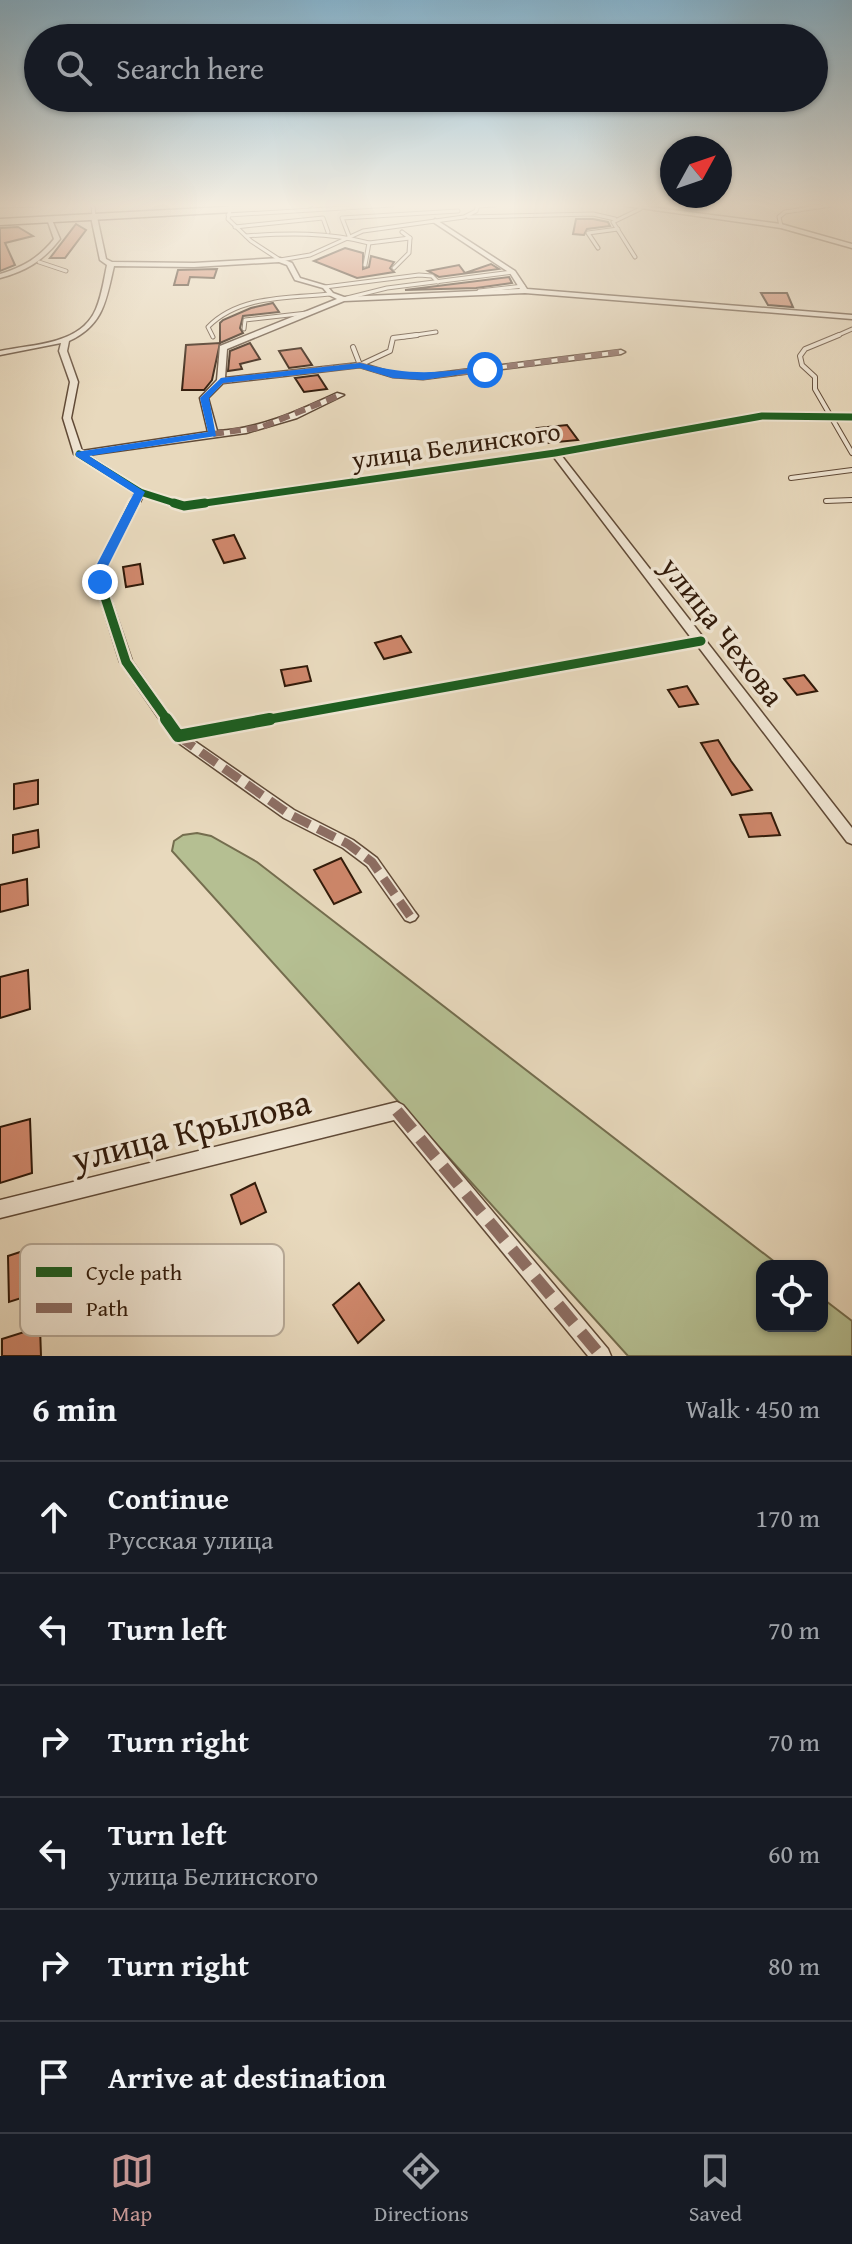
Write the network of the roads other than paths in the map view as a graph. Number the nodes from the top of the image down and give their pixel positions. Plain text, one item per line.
1 (22, 268) edge
2 (58, 268) edge
3 (110, 268) edge
4 (292, 268) edge
5 (507, 268) edge
6 (66, 271) dead end
7 (513, 272) junction
8 (0, 276) edge
9 (438, 282) junction
10 (325, 287) junction
11 (524, 289) junction
12 (476, 292) dead end
13 (331, 294) junction
14 (343, 299) junction
15 (307, 313) junction
16 (852, 317) edge
17 (244, 329) dead end
18 (852, 329) edge
19 (436, 332) dead end
20 (213, 337) dead end
21 (66, 340) junction
22 (353, 347) dead end
23 (621, 352) dead end
24 (0, 353) edge
25 (360, 365) junction
26 (221, 381) junction
27 (340, 395) dead end
28 (830, 416) junction
29 (852, 417) edge
30 (213, 434) junction
31 (555, 453) junction
32 (852, 453) edge
33 (79, 454) junction
34 (852, 470) edge
35 (791, 478) dead end
36 (140, 492) junction
37 (852, 500) edge
38 (826, 501) dead end
39 (701, 641) junction
40 (178, 736) junction
41 (852, 838) edge
42 (410, 916) dead end
43 (0, 1209) edge
44 (601, 1356) edge

1 - 8 street
2 - 6 lane
3 - 21 street
4 - 10 street
5 - 7 street
7 - 9 lane
7 - 11 street
9 - 10 lane
9 - 14 lane
10 - 13 street
11 - 12 lane
11 - 14 street
11 - 16 street
13 - 14 street
13 - 20 lane
14 - 15 street
15 - 17 lane
15 - 26 street
18 - 28 lane
19 - 25 lane
21 - 24 street
21 - 33 street
22 - 25 lane
23 - 25 street
25 - 26 street
26 - 30 street
27 - 30 street
28 - 29 street, улица Белинского
28 - 31 street, улица Белинского
28 - 32 lane
30 - 33 street
31 - 36 street, улица Белинского
31 - 39 street, улица Чехова
33 - 36 street, улица Белинского
34 - 35 lane
36 - 40 street
37 - 38 lane
39 - 40 street
39 - 41 street, улица Чехова
40 - 42 street
43 - 44 street, улица Крылова

